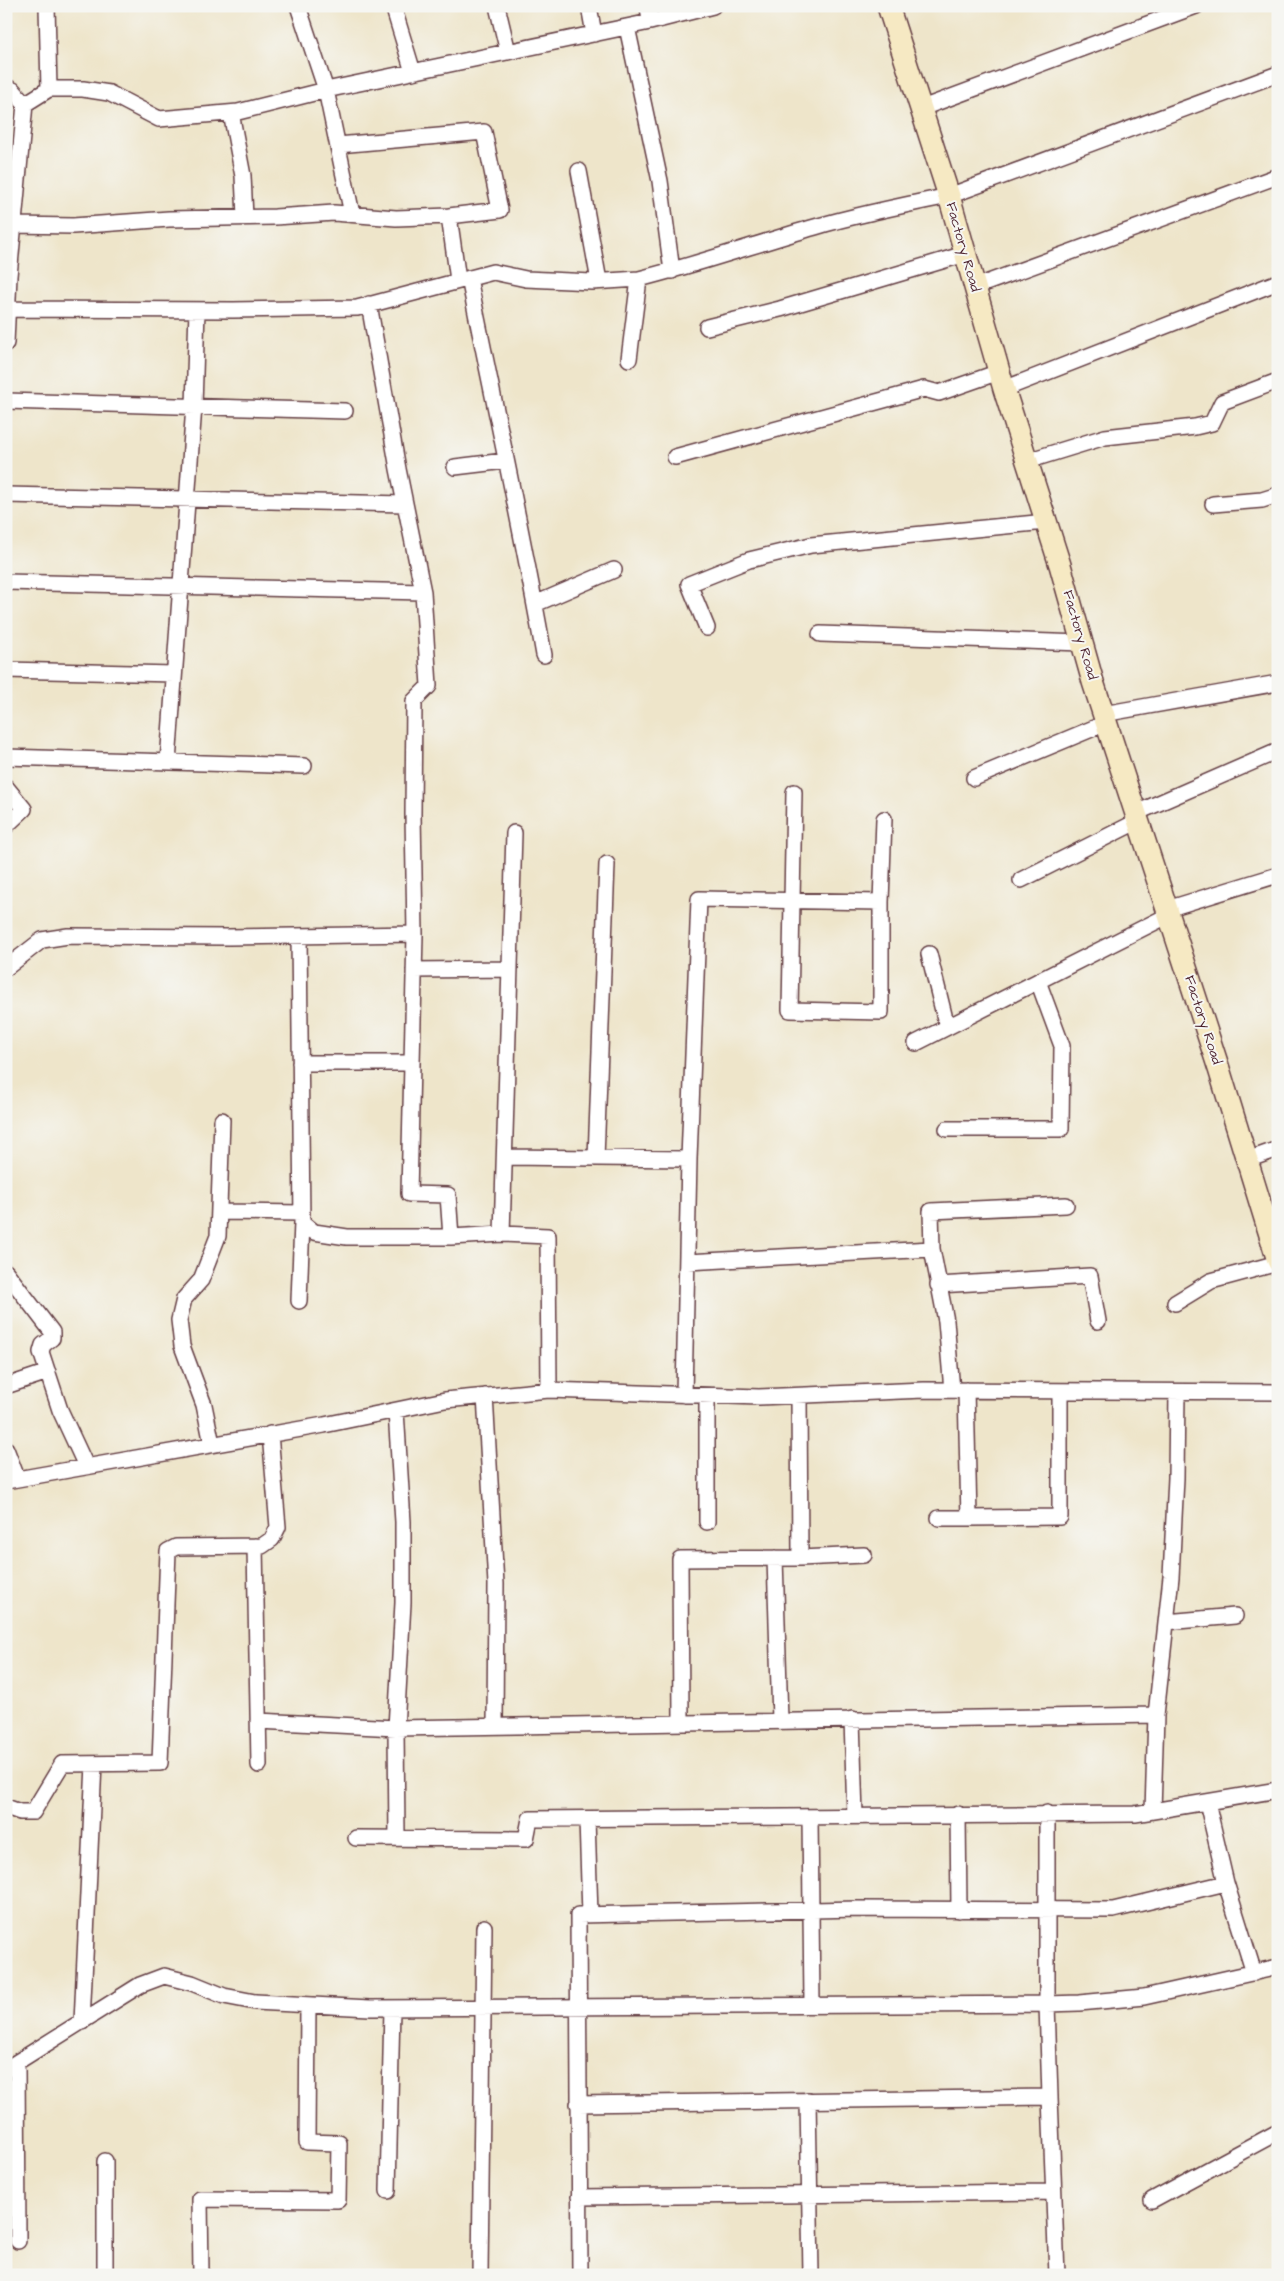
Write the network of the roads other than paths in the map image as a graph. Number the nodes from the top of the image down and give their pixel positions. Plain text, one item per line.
1 (47, 6) edge
2 (298, 6) edge
3 (393, 6) edge
4 (497, 6) edge
5 (589, 6) edge
6 (648, 6) edge
7 (713, 6) edge
8 (888, 6) edge
9 (1196, 6) edge
10 (650, 22) junction
11 (628, 27) junction
12 (594, 34) junction
13 (508, 52) junction
14 (413, 72) junction
15 (1278, 74) edge
16 (6, 87) edge
17 (49, 89) junction
18 (326, 90) junction
19 (25, 104) junction
20 (922, 108) junction
21 (231, 113) junction
22 (338, 145) junction
23 (579, 171) dead end
24 (1278, 176) edge
25 (949, 196) junction
26 (352, 214) junction
27 (448, 216) junction
28 (245, 217) junction
29 (11, 234) edge
30 (965, 254) junction
31 (672, 271) junction
32 (464, 279) junction
33 (639, 279) junction
34 (599, 281) junction
35 (1278, 282) edge
36 (975, 287) junction
37 (369, 304) junction
38 (8, 309) junction
39 (197, 310) junction
40 (707, 327) dead end
41 (6, 343) edge
42 (629, 359) dead end
43 (1001, 380) junction
44 (1278, 381) edge
45 (6, 401) edge
46 (194, 406) junction
47 (345, 411) dead end
48 (676, 457) dead end
49 (505, 461) junction
50 (1027, 461) junction
51 (455, 467) dead end
52 (1278, 495) edge
53 (6, 496) edge
54 (187, 500) junction
55 (405, 504) junction
56 (1213, 504) dead end
57 (1046, 522) junction
58 (614, 570) dead end
59 (6, 582) edge
60 (180, 586) junction
61 (423, 592) junction
62 (535, 604) junction
63 (707, 628) dead end
64 (820, 634) dead end
65 (1082, 643) junction
66 (544, 655) dead end
67 (6, 670) edge
68 (174, 674) junction
69 (1278, 683) edge
70 (1105, 719) junction
71 (1278, 751) edge
72 (6, 757) edge
73 (168, 762) junction
74 (304, 766) dead end
75 (974, 778) dead end
76 (6, 787) edge
77 (794, 792) dead end
78 (1137, 817) junction
79 (884, 819) dead end
80 (6, 826) edge
81 (514, 833) dead end
82 (607, 864) dead end
83 (1278, 875) edge
84 (1021, 880) dead end
85 (792, 900) junction
86 (881, 902) junction
87 (1168, 912) junction
88 (414, 934) junction
89 (299, 936) junction
90 (929, 954) dead end
91 (6, 968) edge
92 (510, 969) junction
93 (414, 970) junction
94 (1038, 981) junction
95 (947, 1027) junction
96 (916, 1043) dead end
97 (300, 1063) junction
98 (412, 1063) junction
99 (222, 1120) dead end
100 (947, 1129) dead end
101 (1278, 1149) edge
102 (505, 1157) junction
103 (596, 1158) junction
104 (689, 1159) junction
105 (1247, 1160) junction
106 (1066, 1205) dead end
107 (219, 1212) junction
108 (302, 1218) junction
109 (502, 1234) junction
110 (451, 1237) junction
111 (932, 1249) junction
112 (687, 1262) junction
113 (1278, 1262) edge
114 (6, 1272) edge
115 (938, 1285) junction
116 (299, 1301) dead end
117 (1175, 1303) dead end
118 (1098, 1321) dead end
119 (48, 1372) junction
120 (6, 1386) edge
121 (549, 1390) junction
122 (959, 1390) junction
123 (1060, 1391) junction
124 (1177, 1392) junction
125 (1278, 1392) edge
126 (684, 1395) junction
127 (485, 1396) junction
128 (707, 1396) junction
129 (799, 1396) junction
130 (396, 1411) junction
131 (270, 1434) junction
132 (212, 1444) junction
133 (6, 1449) edge
134 (86, 1466) junction
135 (12, 1480) edge
136 (939, 1518) dead end
137 (969, 1518) junction
138 (707, 1522) dead end
139 (255, 1546) junction
140 (864, 1556) dead end
141 (775, 1558) junction
142 (800, 1558) junction
143 (1234, 1616) dead end
144 (1166, 1622) junction
145 (1156, 1715) junction
146 (852, 1719) junction
147 (780, 1720) junction
148 (258, 1721) junction
149 (681, 1722) junction
150 (495, 1725) junction
151 (396, 1728) junction
152 (94, 1764) junction
153 (259, 1766) dead end
154 (1278, 1790) edge
155 (1207, 1802) junction
156 (6, 1807) edge
157 (1153, 1811) junction
158 (1047, 1813) junction
159 (958, 1814) junction
160 (855, 1816) junction
161 (810, 1817) junction
162 (587, 1819) junction
163 (356, 1838) dead end
164 (397, 1838) junction
165 (1226, 1883) junction
166 (811, 1910) junction
167 (959, 1910) junction
168 (1047, 1910) junction
169 (590, 1915) junction
170 (484, 1927) dead end
171 (1278, 1967) edge
172 (1254, 1973) junction
173 (812, 2004) junction
174 (1047, 2004) junction
175 (308, 2005) junction
176 (577, 2006) junction
177 (484, 2007) junction
178 (392, 2008) junction
179 (82, 2022) junction
180 (11, 2066) edge
181 (1050, 2097) junction
182 (808, 2100) junction
183 (578, 2104) junction
184 (1278, 2132) edge
185 (105, 2162) dead end
186 (388, 2191) dead end
187 (1053, 2192) junction
188 (810, 2194) junction
189 (579, 2197) junction
190 (1152, 2200) dead end
191 (18, 2241) dead end
192 (105, 2275) edge
193 (200, 2275) edge
194 (480, 2275) edge
195 (580, 2275) edge
196 (811, 2275) edge
197 (1057, 2275) edge

1 - 17 street
2 - 18 street
3 - 14 street
4 - 13 street
5 - 12 street
6 - 10 street
7 - 10 street
8 - 20 main road, Factory Road
9 - 20 street
10 - 11 street
11 - 12 street
11 - 31 street
12 - 13 street
13 - 14 street
14 - 18 street
15 - 25 street
16 - 19 street
17 - 19 street
17 - 21 street
18 - 21 street
18 - 22 street
19 - 29 street
20 - 25 main road, Factory Road
21 - 28 street
22 - 26 street
22 - 27 street
23 - 34 street
24 - 36 street
25 - 30 main road, Factory Road
25 - 31 street
26 - 27 street
26 - 28 street
27 - 32 street
28 - 29 street
29 - 38 street
30 - 36 main road, Factory Road
30 - 40 street
31 - 33 street
32 - 34 street
32 - 37 street
32 - 49 street
33 - 34 street
33 - 42 street
35 - 43 street
36 - 43 main road, Factory Road
37 - 39 street
37 - 55 street
38 - 39 street
38 - 41 street
39 - 46 street
43 - 48 street
43 - 50 main road, Factory Road
44 - 50 street
45 - 46 street
46 - 47 street
46 - 54 street
49 - 51 street
49 - 62 street
50 - 57 main road, Factory Road
52 - 56 street
53 - 54 street
54 - 55 street
54 - 60 street
55 - 61 street
57 - 63 street
57 - 65 main road, Factory Road
58 - 62 street
59 - 60 street
60 - 61 street
60 - 68 street
61 - 88 street
62 - 66 street
64 - 65 street
65 - 70 main road, Factory Road
67 - 68 street
68 - 73 street
69 - 70 street
70 - 75 street
70 - 78 main road, Factory Road
71 - 78 street
72 - 73 street
73 - 74 street
76 - 80 street
77 - 85 street
78 - 84 street
78 - 87 main road, Factory Road
79 - 86 street
81 - 92 street
82 - 103 street
83 - 87 street
85 - 86 street
85 - 86 street
85 - 104 street
87 - 94 street
87 - 105 main road, Factory Road
88 - 89 street
88 - 93 street
89 - 91 street
89 - 97 street
90 - 95 street
92 - 93 street
92 - 102 street
93 - 98 street
94 - 95 street
94 - 100 street
95 - 96 street
97 - 98 street
97 - 108 street
98 - 110 street
99 - 107 street
101 - 105 street
102 - 103 street
102 - 109 street
103 - 104 street
104 - 112 street
105 - 113 main road, Factory Road
106 - 111 street
107 - 108 street
107 - 132 street
108 - 110 street
108 - 116 street
109 - 110 street
109 - 121 street
111 - 112 street
111 - 115 street
112 - 126 street
113 - 117 street
114 - 119 street
115 - 118 street
115 - 122 street
119 - 120 street
119 - 134 street
121 - 126 street
121 - 127 street
122 - 123 street
122 - 129 street
122 - 137 street
123 - 124 street
123 - 137 street
124 - 125 street
124 - 144 street
126 - 128 street
127 - 130 street
127 - 150 street
128 - 129 street
128 - 138 street
129 - 142 street
130 - 131 street
130 - 151 street
131 - 132 street
131 - 139 street
132 - 134 street
133 - 135 street
134 - 135 street
136 - 137 street
139 - 148 street
139 - 152 street
140 - 142 street
141 - 142 street
141 - 147 street
141 - 149 street
143 - 144 street
144 - 145 street
145 - 146 street
145 - 157 street
146 - 147 street
146 - 160 street
147 - 149 street
148 - 151 street
148 - 153 street
149 - 150 street
150 - 151 street
151 - 164 street
152 - 156 street
152 - 179 street
154 - 155 street
155 - 157 street
155 - 165 street
157 - 158 street
158 - 159 street
158 - 168 street
159 - 160 street
159 - 167 street
160 - 161 street
161 - 162 street
161 - 166 street
162 - 164 street
162 - 169 street
163 - 164 street
165 - 168 street
165 - 172 street
166 - 167 street
166 - 169 street
166 - 173 street
167 - 168 street
168 - 174 street
169 - 176 street
170 - 177 street
171 - 172 street
172 - 174 street
173 - 174 street
173 - 176 street
174 - 181 street
175 - 178 street
175 - 179 street
175 - 193 street
176 - 177 street
176 - 183 street
177 - 178 street
177 - 194 street
178 - 186 street
179 - 180 street
180 - 191 street
181 - 182 street
181 - 187 street
182 - 183 street
182 - 188 street
183 - 189 street
184 - 190 street
185 - 192 street
187 - 188 street
187 - 197 street
188 - 189 street
188 - 196 street
189 - 195 street

